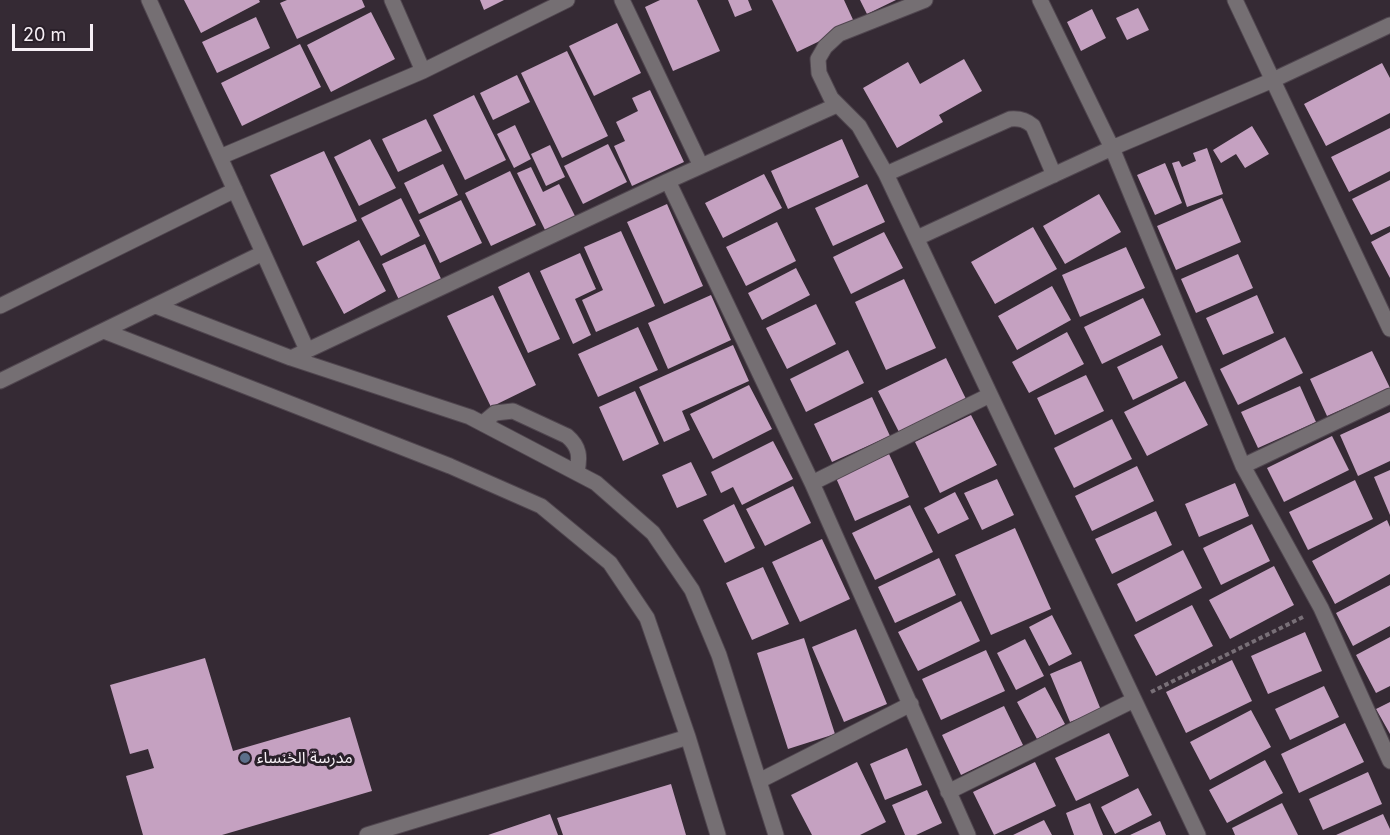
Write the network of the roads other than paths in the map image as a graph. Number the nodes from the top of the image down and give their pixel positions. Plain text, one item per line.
1 (149, 0) edge
2 (392, 0) edge
3 (567, 0) edge
4 (622, 0) edge
5 (925, 0) edge
6 (1040, 0) edge
7 (1235, 0) edge
8 (1390, 25) edge
9 (423, 71) junction
10 (1273, 80) junction
11 (837, 105) junction
12 (1112, 148) junction
13 (220, 157) junction
14 (701, 166) junction
15 (886, 174) junction
16 (1054, 175) junction
17 (668, 181) junction
18 (235, 190) junction
19 (917, 238) junction
20 (263, 253) junction
21 (0, 306) edge
22 (156, 306) junction
23 (1390, 329) edge
24 (104, 331) junction
25 (307, 350) junction
26 (291, 358) junction
27 (0, 381) edge
28 (990, 395) junction
29 (1390, 396) edge
30 (483, 423) junction
31 (1243, 466) junction
32 (577, 472) junction
33 (812, 483) junction
34 (1134, 700) junction
35 (911, 704) junction
36 (688, 737) junction
37 (1390, 761) edge
38 (759, 781) junction
39 (948, 792) junction
40 (400, 830) edge
41 (367, 835) edge
42 (718, 835) edge
43 (776, 835) edge
44 (968, 835) edge
45 (1198, 835) edge

1 - 13 street
2 - 9 street
3 - 9 street
4 - 14 street
5 - 11 street
6 - 12 street
7 - 10 street
8 - 10 street
9 - 13 street
10 - 12 street
10 - 23 street
11 - 14 street
11 - 15 street
12 - 16 street
12 - 31 street
13 - 18 street
14 - 17 street
15 - 16 street
15 - 19 street
16 - 19 street
17 - 25 street
17 - 33 street
18 - 20 street
18 - 21 street
19 - 28 street
20 - 22 street
20 - 25 street
22 - 24 street
22 - 26 street
24 - 27 street
24 - 36 street
25 - 26 street
26 - 30 street
28 - 33 street
28 - 34 street
29 - 31 street
30 - 32 street
30 - 32 street
31 - 37 street
32 - 38 street
33 - 35 street
34 - 39 street
34 - 45 street
35 - 38 street
35 - 39 street
36 - 40 street
36 - 42 street
38 - 43 street
39 - 44 street
40 - 41 street

